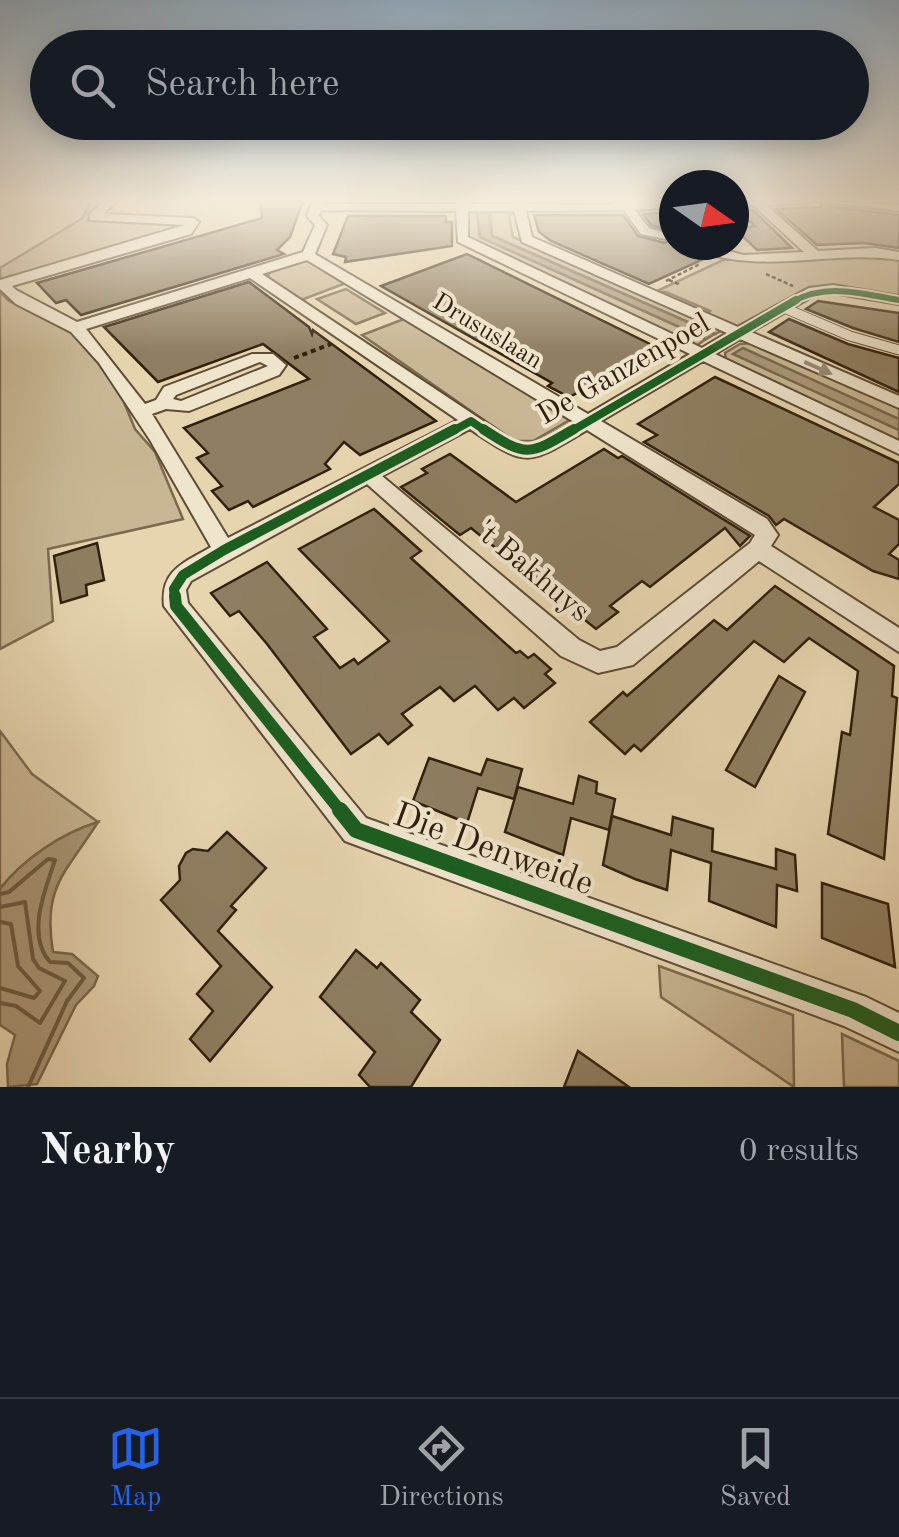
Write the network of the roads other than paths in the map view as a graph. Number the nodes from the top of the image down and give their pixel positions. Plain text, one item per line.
1 (116, 251) edge
2 (310, 251) edge
3 (487, 251) edge
4 (553, 251) edge
5 (810, 251) edge
6 (308, 254) junction
7 (814, 254) junction
8 (899, 256) edge
9 (749, 259) edge
10 (252, 272) junction
11 (899, 300) edge
12 (782, 307) junction
13 (74, 328) junction
14 (737, 333) junction
15 (899, 350) edge
16 (704, 354) junction
17 (165, 402) junction
18 (899, 404) edge
19 (140, 412) junction
20 (471, 421) junction
21 (589, 421) junction
22 (899, 448) edge
23 (369, 475) junction
24 (758, 549) junction
25 (224, 550) junction
26 (899, 641) edge
27 (899, 1033) edge

1 - 13 street
2 - 6 street
3 - 16 street
4 - 14 street
5 - 7 street
6 - 10 street
6 - 21 street, Drususlaan
7 - 8 street
7 - 9 street
10 - 13 street
10 - 20 street
11 - 12 street, De Ganzenpoel
12 - 14 street, De Ganzenpoel
12 - 15 lane
13 - 19 street
14 - 16 street, De Ganzenpoel
14 -> 18 street
16 - 21 street, De Ganzenpoel
16 - 22 street
17 - 17 street
17 - 19 street
19 - 25 street
20 - 21 street, De Ganzenpoel
20 - 23 street
21 - 24 street, Drususlaan
23 - 24 street, 't Bakhuys
23 - 25 street
24 - 26 street
25 - 27 street, Die Denweide

